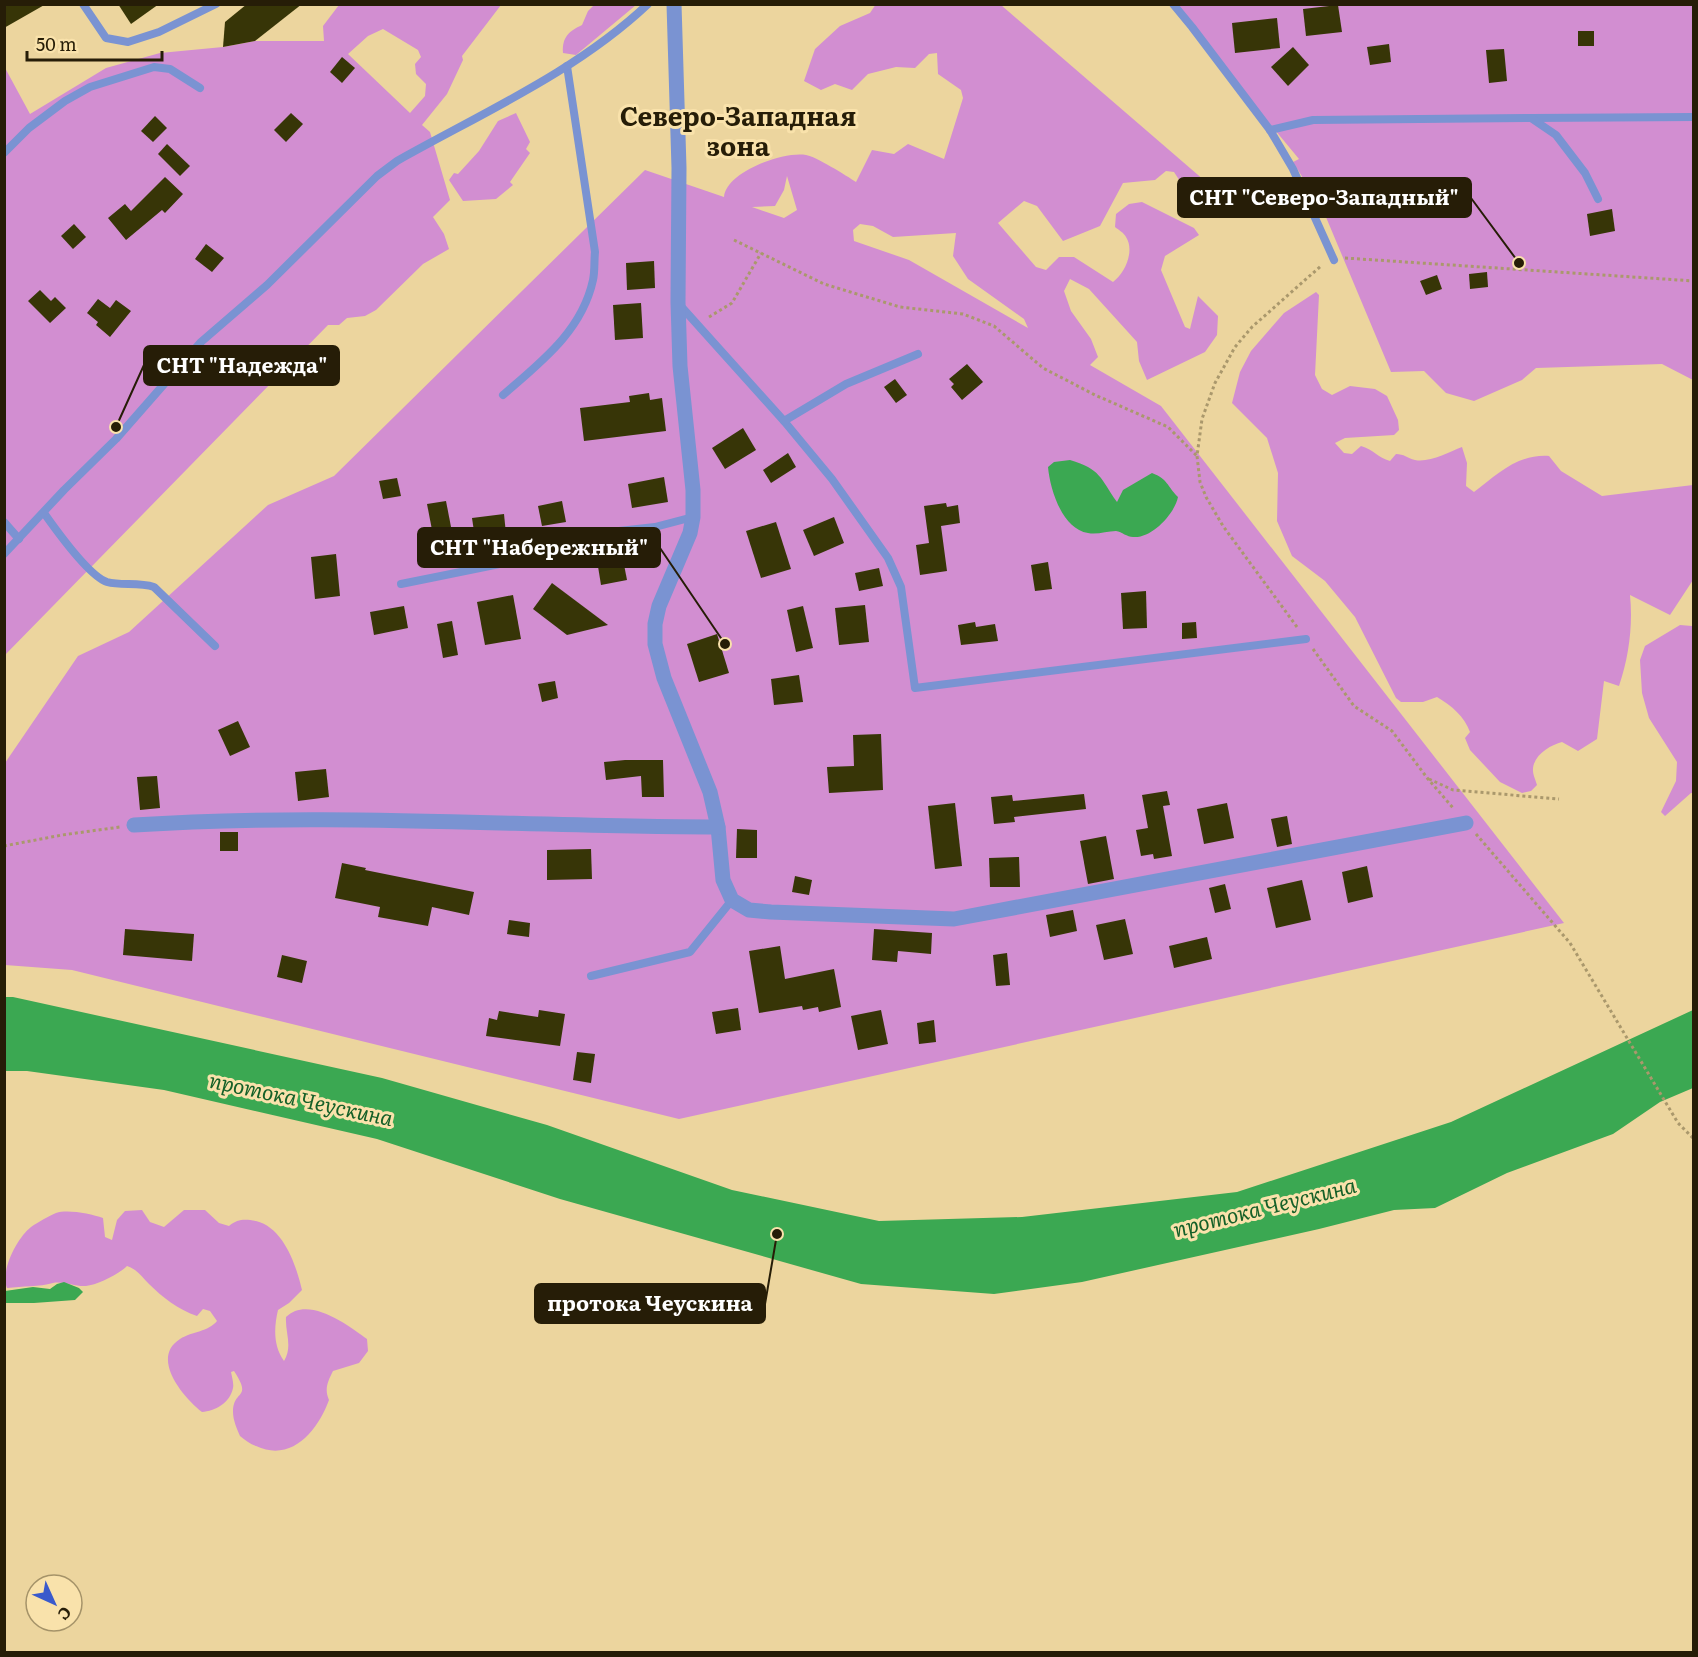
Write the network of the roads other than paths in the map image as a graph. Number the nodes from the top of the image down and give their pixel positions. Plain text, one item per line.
1 (83, 4) edge
2 (216, 4) edge
3 (648, 4) edge
4 (674, 4) edge
5 (1173, 4) edge
6 (567, 66) junction
7 (200, 88) dead end
8 (1694, 117) edge
9 (1531, 118) junction
10 (1270, 130) junction
11 (4, 153) edge
12 (1598, 199) dead end
13 (1334, 260) road end
14 (678, 302) junction
15 (918, 354) dead end
16 (503, 395) dead end
17 (784, 421) junction
18 (44, 513) junction
19 (693, 517) junction
20 (4, 522) edge
21 (19, 539) junction
22 (4, 554) edge
23 (401, 584) dead end
24 (1306, 639) road end
25 (215, 646) dead end
26 (1466, 823) road end
27 (134, 825) road end
28 (718, 827) junction
29 (732, 900) junction
30 (591, 976) dead end

1 - 2 lane
3 - 6 lane
4 - 14 street
5 - 10 lane
6 - 16 lane
6 - 18 lane
7 - 11 lane
8 - 9 lane
9 - 10 lane
9 - 12 lane
10 - 13 lane
14 - 17 lane
14 - 19 street
15 - 17 lane
17 - 24 lane
18 - 21 lane
18 - 25 lane
19 - 23 lane
19 - 28 street
20 - 21 lane
21 - 22 lane
26 - 29 street
27 - 28 street
28 - 29 street
29 - 30 lane

